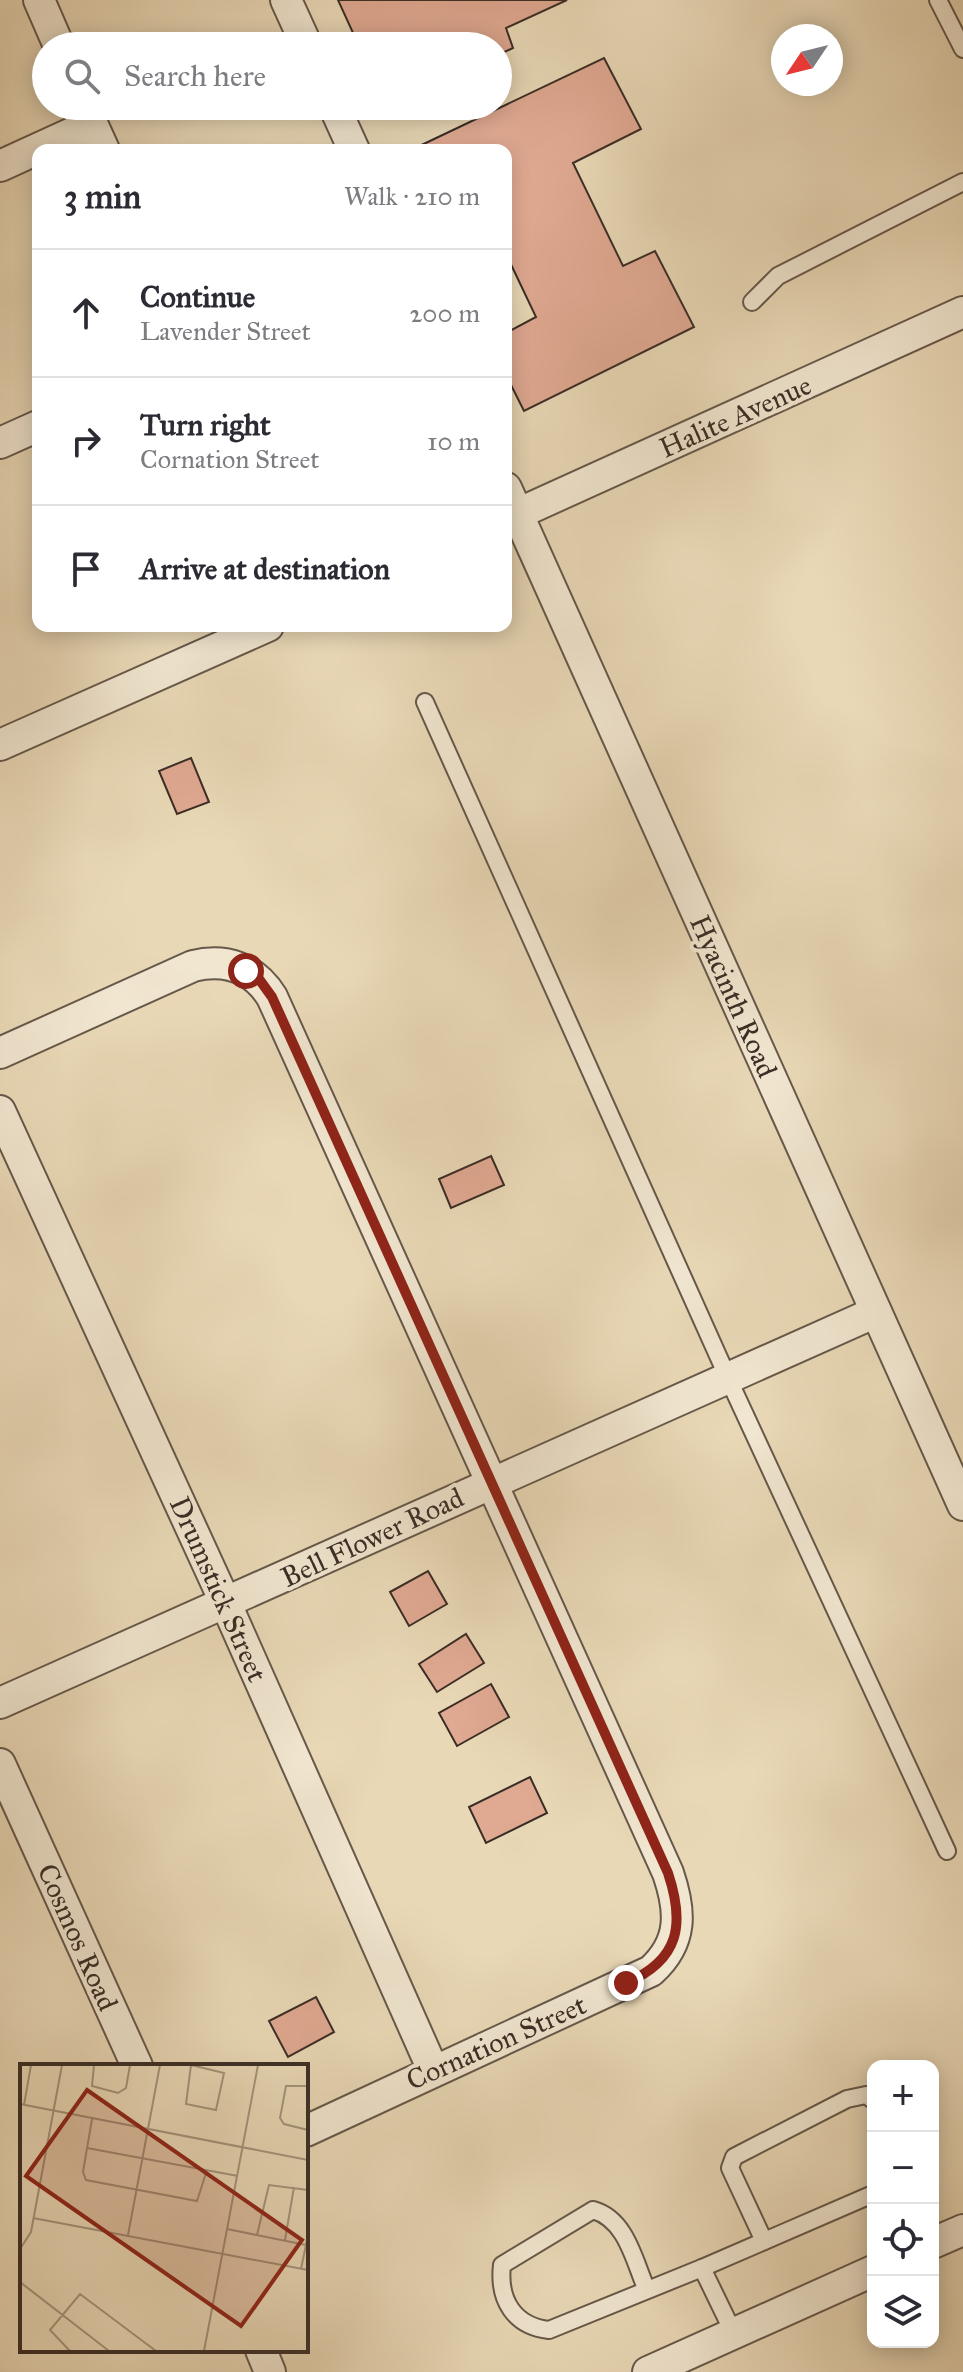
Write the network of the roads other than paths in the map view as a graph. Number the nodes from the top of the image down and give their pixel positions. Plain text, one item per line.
1 (39, 0) edge
2 (286, 0) edge
3 (938, 0) edge
4 (53, 32) edge
5 (301, 32) edge
6 (963, 49) edge
7 (340, 120) edge
8 (94, 127) edge
9 (53, 144) edge
10 (351, 144) edge
11 (32, 153) edge
12 (0, 166) edge
13 (963, 182) edge
14 (752, 302) dead end
15 (963, 312) edge
16 (32, 429) edge
17 (0, 443) edge
18 (512, 506) edge
19 (512, 511) edge
20 (254, 632) edge
21 (425, 702) dead end
22 (0, 745) edge
23 (0, 1053) edge
24 (0, 1111) edge
25 (876, 1312) junction
26 (728, 1378) junction
27 (492, 1482) junction
28 (963, 1505) edge
29 (226, 1604) junction
30 (0, 1703) edge
31 (0, 1764) edge
32 (947, 1851) dead end
33 (136, 2064) edge
34 (433, 2070) junction
35 (867, 2096) edge
36 (308, 2130) edge
37 (867, 2197) edge
38 (963, 2230) edge
39 (939, 2240) edge
40 (764, 2241) junction
41 (702, 2268) junction
42 (867, 2274) edge
43 (646, 2288) junction
44 (734, 2334) junction
45 (262, 2352) edge
46 (270, 2372) edge
47 (648, 2372) edge

1 - 4 street
2 - 5 street
3 - 6 lane
7 - 10 street
8 - 9 street
11 - 12 street
13 - 14 lane
15 - 18 street, Halite Avenue
16 - 17 street
19 - 25 street, Hyacinth Road
20 - 22 street
21 - 26 lane
23 - 27 street
24 - 29 street, Drumstick Street
25 - 26 street, Bell Flower Road
25 - 28 street, Hyacinth Road
26 - 27 street, Bell Flower Road
26 - 32 lane
27 - 29 street, Bell Flower Road
27 - 34 street, Cornation Street
29 - 30 street, Bell Flower Road
29 - 34 street, Drumstick Street
31 - 33 street, Cosmos Road
34 - 36 street, Cornation Street
35 - 40 lane
37 - 40 lane
38 - 39 street
40 - 41 lane
41 - 43 lane
41 - 44 lane
42 - 44 street
43 - 43 lane
44 - 47 street
45 - 46 street

